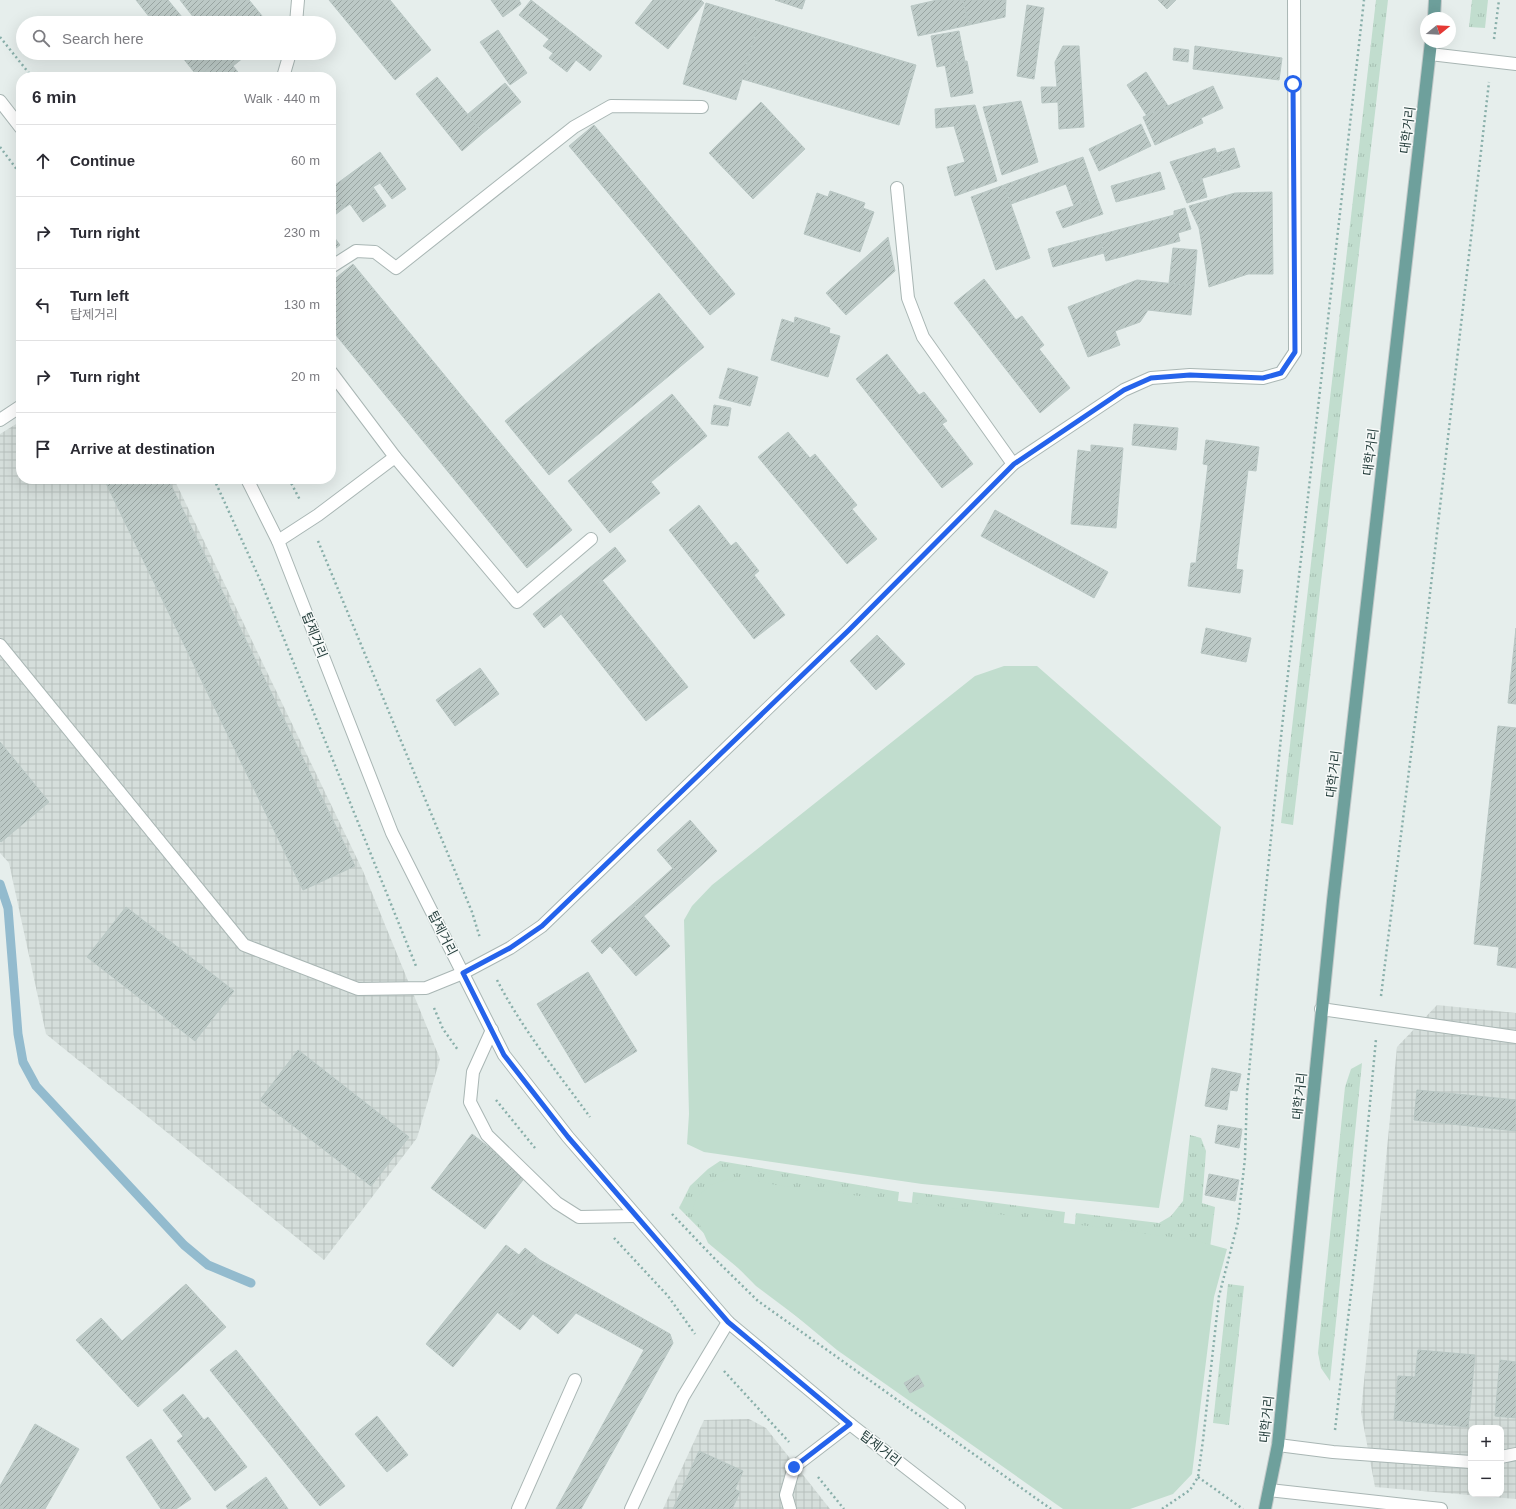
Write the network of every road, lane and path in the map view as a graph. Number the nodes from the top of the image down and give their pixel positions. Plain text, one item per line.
1 (298, 0) edge
2 (1294, 0) edge
3 (1364, 0) edge
4 (1435, 0) edge
5 (1499, 0) edge
6 (1434, 12) edge
7 (297, 16) edge
8 (0, 37) edge
9 (1430, 48) edge
10 (1430, 54) junction
11 (16, 57) edge
12 (18, 60) edge
13 (288, 60) edge
14 (1492, 61) junction
15 (1516, 64) edge
16 (28, 72) edge
17 (285, 72) edge
18 (0, 101) edge
19 (702, 107) dead end
20 (16, 122) edge
21 (0, 148) edge
22 (16, 169) edge
23 (897, 188) dead end
24 (336, 264) edge
25 (336, 379) edge
26 (16, 409) edge
27 (0, 420) edge
28 (394, 457) junction
29 (1014, 464) junction
30 (250, 484) edge
31 (291, 484) edge
32 (309, 520) junction
33 (591, 539) dead end
34 (278, 541) junction
35 (0, 645) edge
36 (487, 961) junction
37 (463, 973) junction
38 (1321, 1009) junction
39 (1378, 1016) junction
40 (492, 1030) junction
41 (1516, 1037) edge
42 (590, 1118) dead end
43 (672, 1214) dead end
44 (636, 1216) junction
45 (728, 1322) junction
46 (575, 1380) dead end
47 (850, 1424) junction
48 (1278, 1445) junction
49 (1333, 1452) junction
50 (1516, 1454) edge
51 (1504, 1456) edge
52 (1468, 1462) edge
53 (1198, 1477) junction
54 (1269, 1490) junction
55 (518, 1509) edge
56 (631, 1509) edge
57 (790, 1509) edge
58 (959, 1509) edge
59 (1051, 1509) edge
60 (1162, 1509) edge
61 (1244, 1509) edge
62 (1265, 1509) edge
63 (1441, 1509) edge

1 - 7 street
2 - 29 street
3 - 53 path
4 - 6 main road
5 - 14 path
8 - 11 path
9 - 10 main road, 대학거리
10 - 14 street
10 - 38 main road, 대학거리
12 - 16 path
13 - 17 street
14 - 15 street
14 - 39 path
18 - 20 street
19 - 24 street
21 - 22 path
23 - 29 street
25 - 28 street
26 - 27 street
28 - 32 street
28 - 33 street
29 - 36 street
30 - 34 street, 탑제거리
31 - 32 path
32 - 34 street
32 - 36 path
34 - 37 street, 탑제거리
35 - 37 street
36 - 37 street
36 - 42 path
37 - 40 street, 탑제거리
38 - 39 street
38 - 48 main road, 대학거리
39 - 41 street
39 - 49 path
40 - 44 street, 탑제거리
40 - 44 street
43 - 59 path
44 - 45 street, 탑제거리
45 - 47 street, 탑제거리
45 - 56 street
46 - 55 street
47 - 57 street
47 - 58 street, 탑제거리
48 - 49 street
48 - 54 main road, 대학거리
49 - 52 street
50 - 51 street
53 - 60 path
53 - 61 path
54 - 62 main road, 대학거리
54 - 63 street

